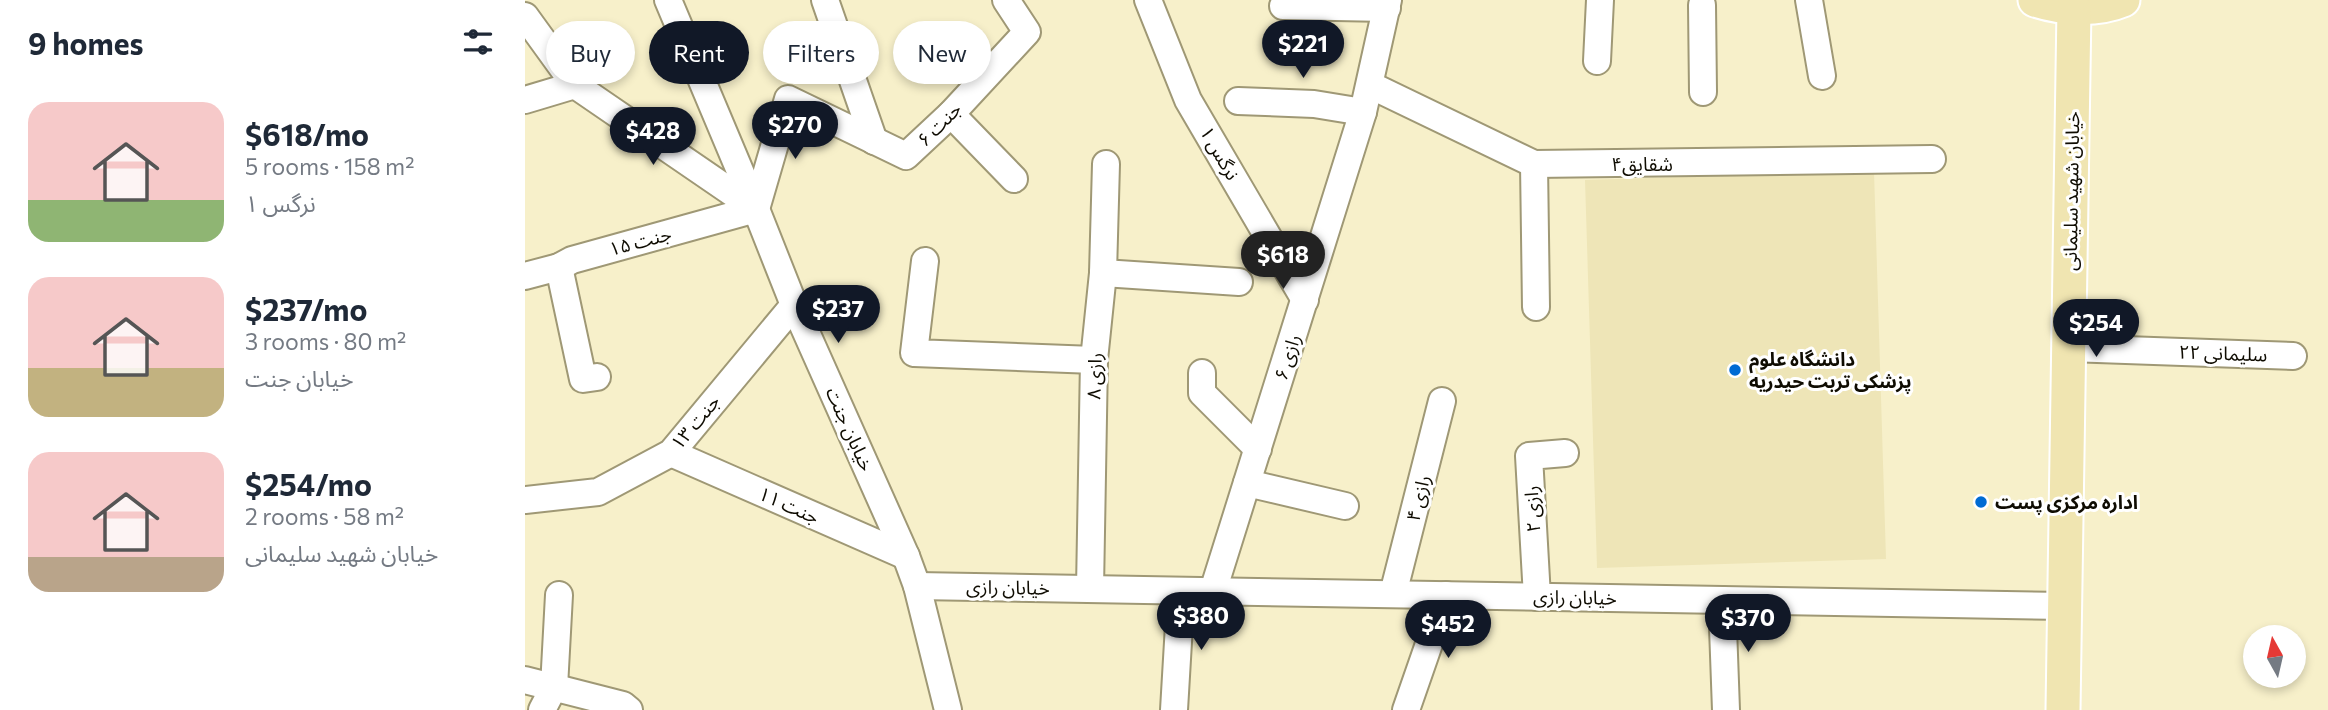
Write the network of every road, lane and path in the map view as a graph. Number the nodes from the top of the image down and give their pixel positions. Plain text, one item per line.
1 (668, 0) edge
2 (825, 0) edge
3 (1006, 0) edge
4 (1148, 0) edge
5 (1600, 0) edge
6 (1809, 0) edge
7 (2035, 0) edge
8 (2123, 0) edge
9 (1701, 2) edge
10 (1387, 4) edge
11 (1283, 6) dead end
12 (2074, 8) junction
13 (525, 16) edge
14 (1597, 61) dead end
15 (1822, 76) dead end
16 (575, 85) junction
17 (1370, 85) junction
18 (1703, 92) dead end
19 (525, 100) edge
20 (1238, 101) dead end
21 (1363, 112) junction
22 (951, 114) junction
23 (873, 141) junction
24 (1932, 159) dead end
25 (1106, 164) dead end
26 (1534, 164) junction
27 (1014, 179) dead end
28 (756, 209) junction
29 (925, 261) dead end
30 (559, 267) junction
31 (1103, 273) junction
32 (525, 276) edge
33 (1239, 282) dead end
34 (1305, 300) junction
35 (794, 305) junction
36 (1536, 307) dead end
37 (2069, 348) junction
38 (2293, 356) dead end
39 (1094, 359) junction
40 (1202, 373) dead end
41 (597, 377) dead end
42 (1442, 401) dead end
43 (1258, 449) junction
44 (671, 453) junction
45 (1565, 453) dead end
46 (1247, 483) junction
47 (525, 500) edge
48 (1345, 506) dead end
49 (907, 556) junction
50 (917, 586) junction
51 (1090, 589) junction
52 (1181, 591) junction
53 (1213, 591) junction
54 (1393, 594) junction
55 (559, 595) dead end
56 (1446, 595) junction
57 (1537, 597) junction
58 (1722, 600) junction
59 (2064, 606) junction
60 (525, 680) edge
61 (548, 699) edge
62 (629, 710) edge
63 (948, 710) edge
64 (1174, 710) edge
65 (1406, 710) edge
66 (1726, 710) edge
67 (2063, 710) edge

1 - 28 street, خیابان جنت
2 - 23 street
3 - 22 street, جنت ۶
4 - 34 street, نرگس ۱
5 - 14 street
6 - 15 street
7 - 12 main road
8 - 12 main road
9 - 18 street
10 - 11 street
10 - 17 street, رازی ۶
12 - 37 main road, خیابان شهید سلیمانی
13 - 16 street
16 - 19 street
16 - 28 street
17 - 21 street, رازی ۶
17 - 26 street, شقایق۴
20 - 21 street
21 - 34 street, رازی ۶
22 - 23 street, جنت ۶
22 - 27 street
23 - 28 street, جنت ۶
24 - 26 street, شقایق۴
25 - 31 street, رازی ۸
26 - 36 street
28 - 30 street, جنت ۱۵
28 - 35 street, خیابان جنت
29 - 39 street
30 - 32 street, جنت ۱۵
30 - 41 street
31 - 33 street
31 - 39 street, رازی ۸
34 - 43 street, رازی ۶
35 - 44 street, جنت ۱۳
35 - 49 street, خیابان جنت
37 - 38 street, سلیمانی ۲۲
37 - 59 main road, خیابان شهید سلیمانی
39 - 51 street, رازی ۸
40 - 43 street
42 - 54 street, رازی ۴
43 - 46 street, رازی ۶
44 - 47 street, جنت ۱۳
44 - 49 street, جنت ۱۱
45 - 57 street, رازی ۲
46 - 48 street
46 - 53 street, رازی ۶
49 - 50 street, خیابان جنت
50 - 51 street, خیابان رازی
50 - 63 street, خیابان جنت
51 - 52 street, خیابان رازی
52 - 53 street, خیابان رازی
52 - 64 street
53 - 54 street, خیابان رازی
54 - 56 street, خیابان رازی
55 - 61 street
56 - 57 street, خیابان رازی
56 - 65 street
57 - 58 street, خیابان رازی
58 - 59 street, خیابان رازی
58 - 66 street
59 - 67 main road, خیابان شهید سلیمانی
60 - 61 street
61 - 62 street

